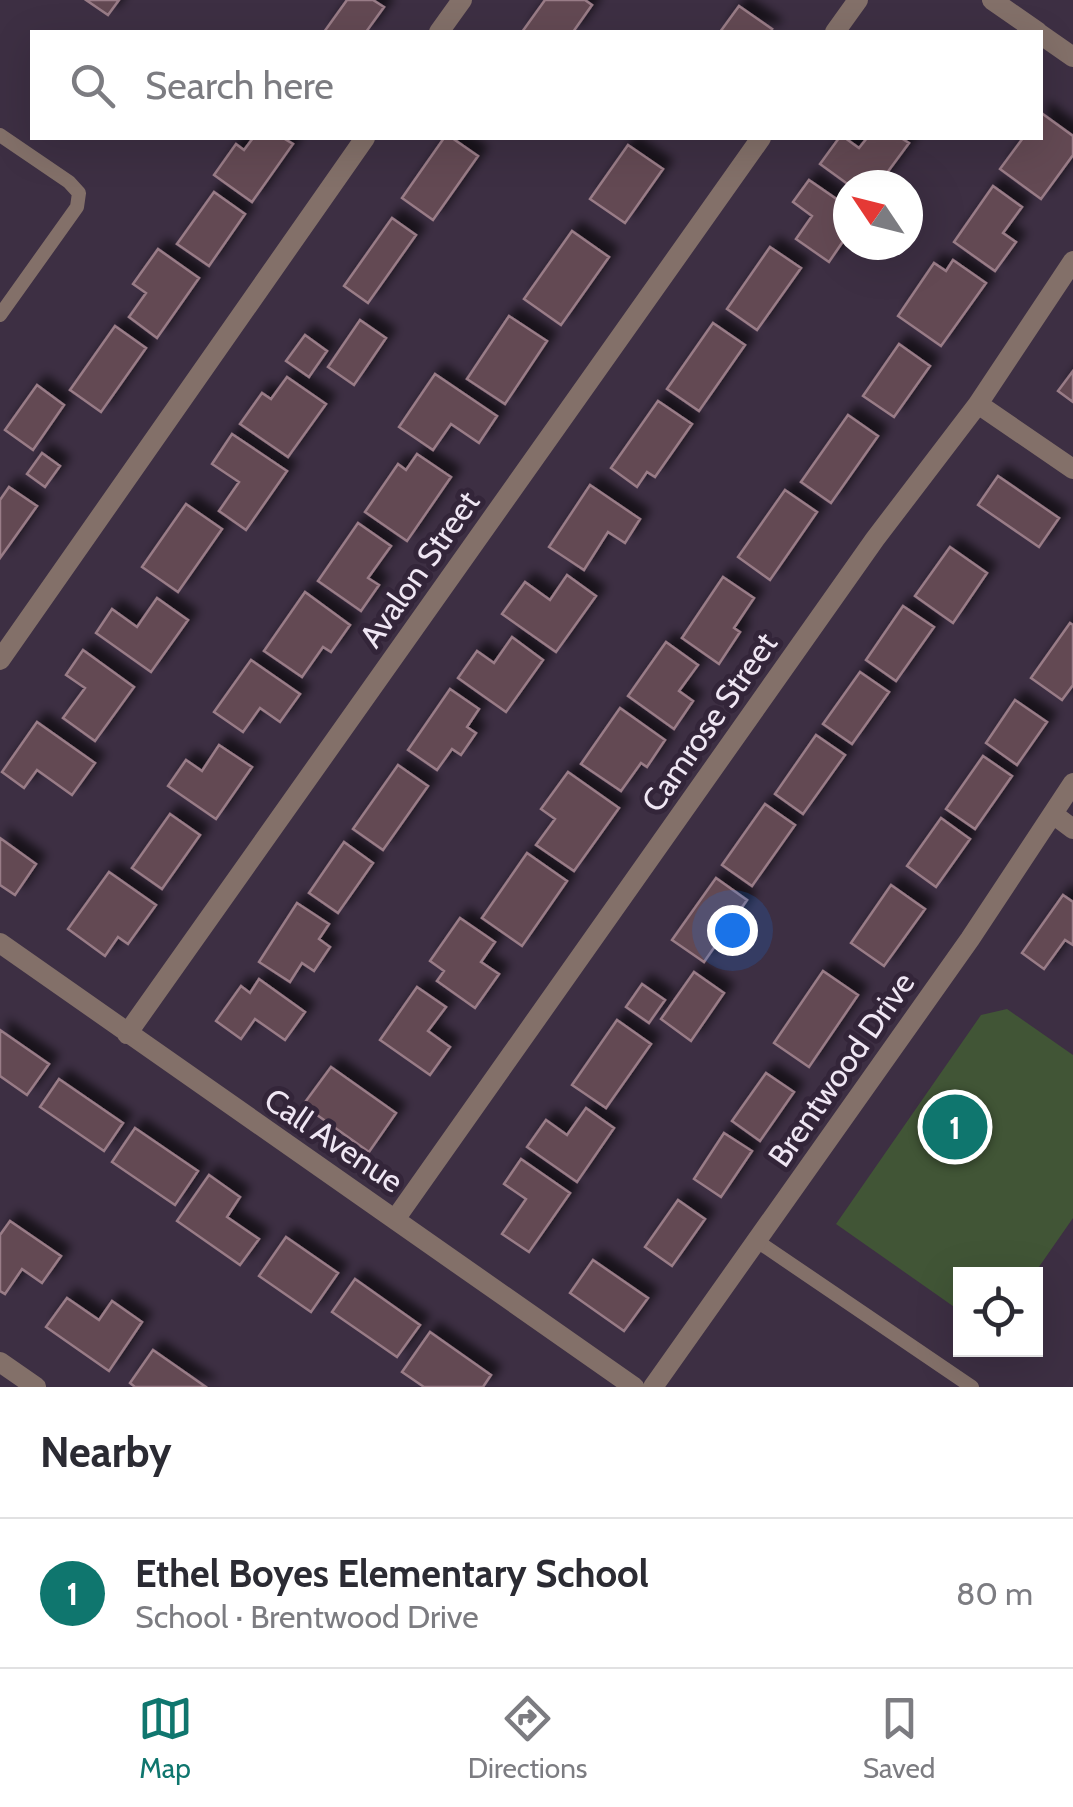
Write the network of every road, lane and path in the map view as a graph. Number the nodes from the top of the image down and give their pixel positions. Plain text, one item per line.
1 (462, 0) edge
2 (858, 0) edge
3 (992, 0) edge
4 (440, 30) edge
5 (836, 30) edge
6 (1035, 30) edge
7 (1043, 36) edge
8 (1073, 57) edge
9 (0, 135) edge
10 (365, 140) edge
11 (760, 140) edge
12 (1073, 261) edge
13 (0, 315) edge
14 (978, 404) junction
15 (1073, 469) edge
16 (0, 660) edge
17 (1073, 783) edge
18 (1052, 814) junction
19 (1073, 829) edge
20 (0, 943) edge
21 (127, 1034) junction
22 (396, 1218) junction
23 (757, 1240) junction
24 (0, 1362) edge
25 (36, 1387) edge
26 (634, 1387) edge
27 (654, 1387) edge
28 (972, 1387) edge

1 - 4 street
2 - 5 street
3 - 6 street
7 - 8 street
9 - 13 lane
10 - 16 street
11 - 21 street, Avalon Street
12 - 14 street, Camrose Street
14 - 15 street
14 - 22 street, Camrose Street
17 - 18 street, Brentwood Drive
18 - 19 street
18 - 23 street, Brentwood Drive
20 - 21 street, Call Avenue
21 - 22 street, Call Avenue
22 - 26 street, Call Avenue
23 - 27 street, Brentwood Drive
23 - 28 lane
24 - 25 street

